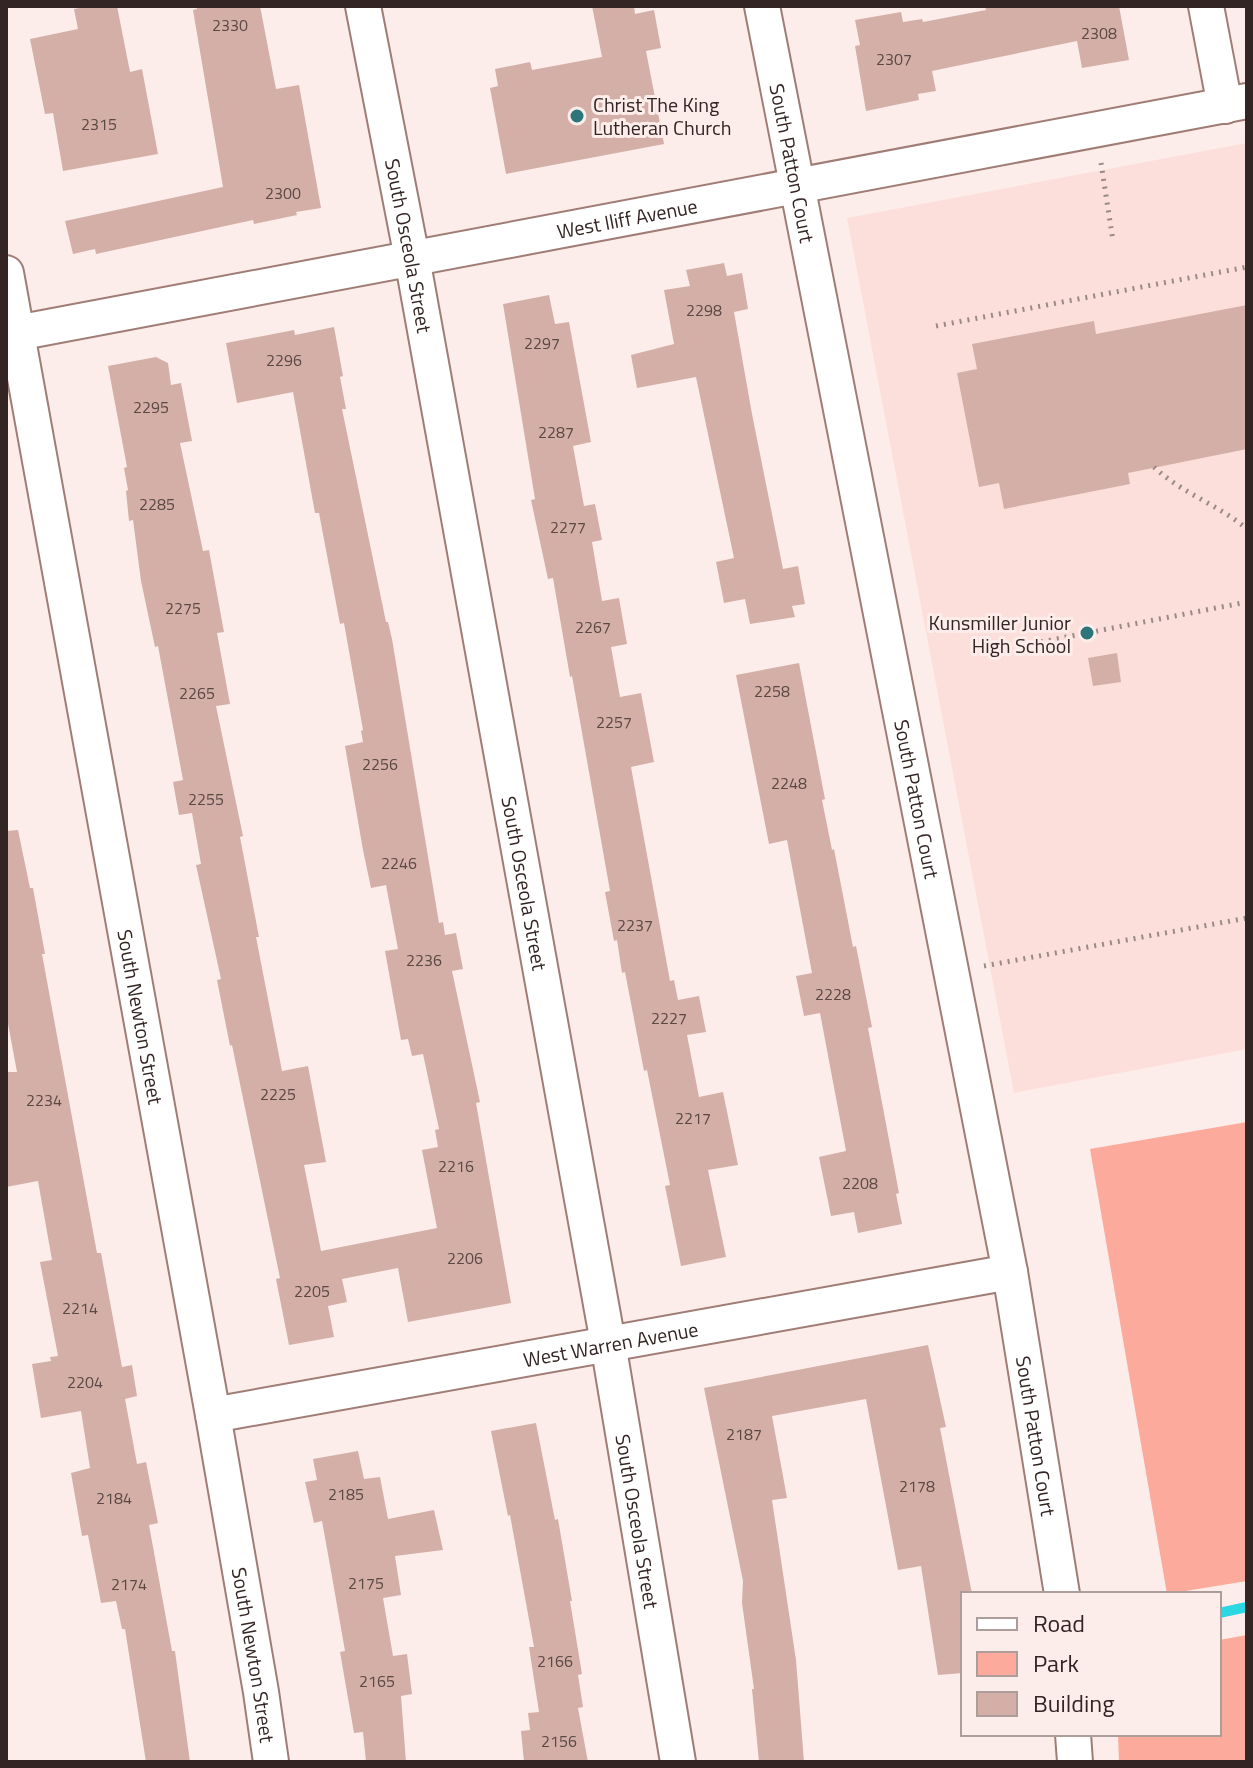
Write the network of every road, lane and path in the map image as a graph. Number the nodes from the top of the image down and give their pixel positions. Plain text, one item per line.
1 (363, 6) edge
2 (762, 6) edge
3 (1206, 6) edge
4 (1236, 104) edge
5 (1100, 162) dead end
6 (796, 186) junction
7 (1113, 241) dead end
8 (412, 258) junction
9 (1247, 267) edge
10 (6, 273) edge
11 (936, 326) dead end
12 (12, 334) edge
13 (1154, 467) dead end
14 (1247, 529) edge
15 (1247, 602) edge
16 (994, 651) dead end
17 (1247, 918) edge
18 (983, 966) dead end
19 (1010, 1272) junction
20 (608, 1343) junction
21 (213, 1415) junction
22 (1062, 1592) edge
23 (1073, 1736) edge
24 (271, 1762) edge
25 (678, 1762) edge
26 (1075, 1762) edge

1 - 8 street, South Osceola Street
2 - 6 street, South Patton Court
3 - 4 street
4 - 6 street, West Iliff Avenue
5 - 7 path
6 - 8 street, West Iliff Avenue
6 - 19 street, South Patton Court
8 - 12 street, West Iliff Avenue
8 - 20 street, South Osceola Street
9 - 11 path
10 - 12 street, South Newton Street
12 - 21 street, South Newton Street
13 - 14 path
15 - 16 path
17 - 18 path
19 - 20 street, West Warren Avenue
19 - 22 street, South Patton Court
20 - 21 street, West Warren Avenue
20 - 25 street, South Osceola Street
21 - 24 street, South Newton Street
23 - 26 street

